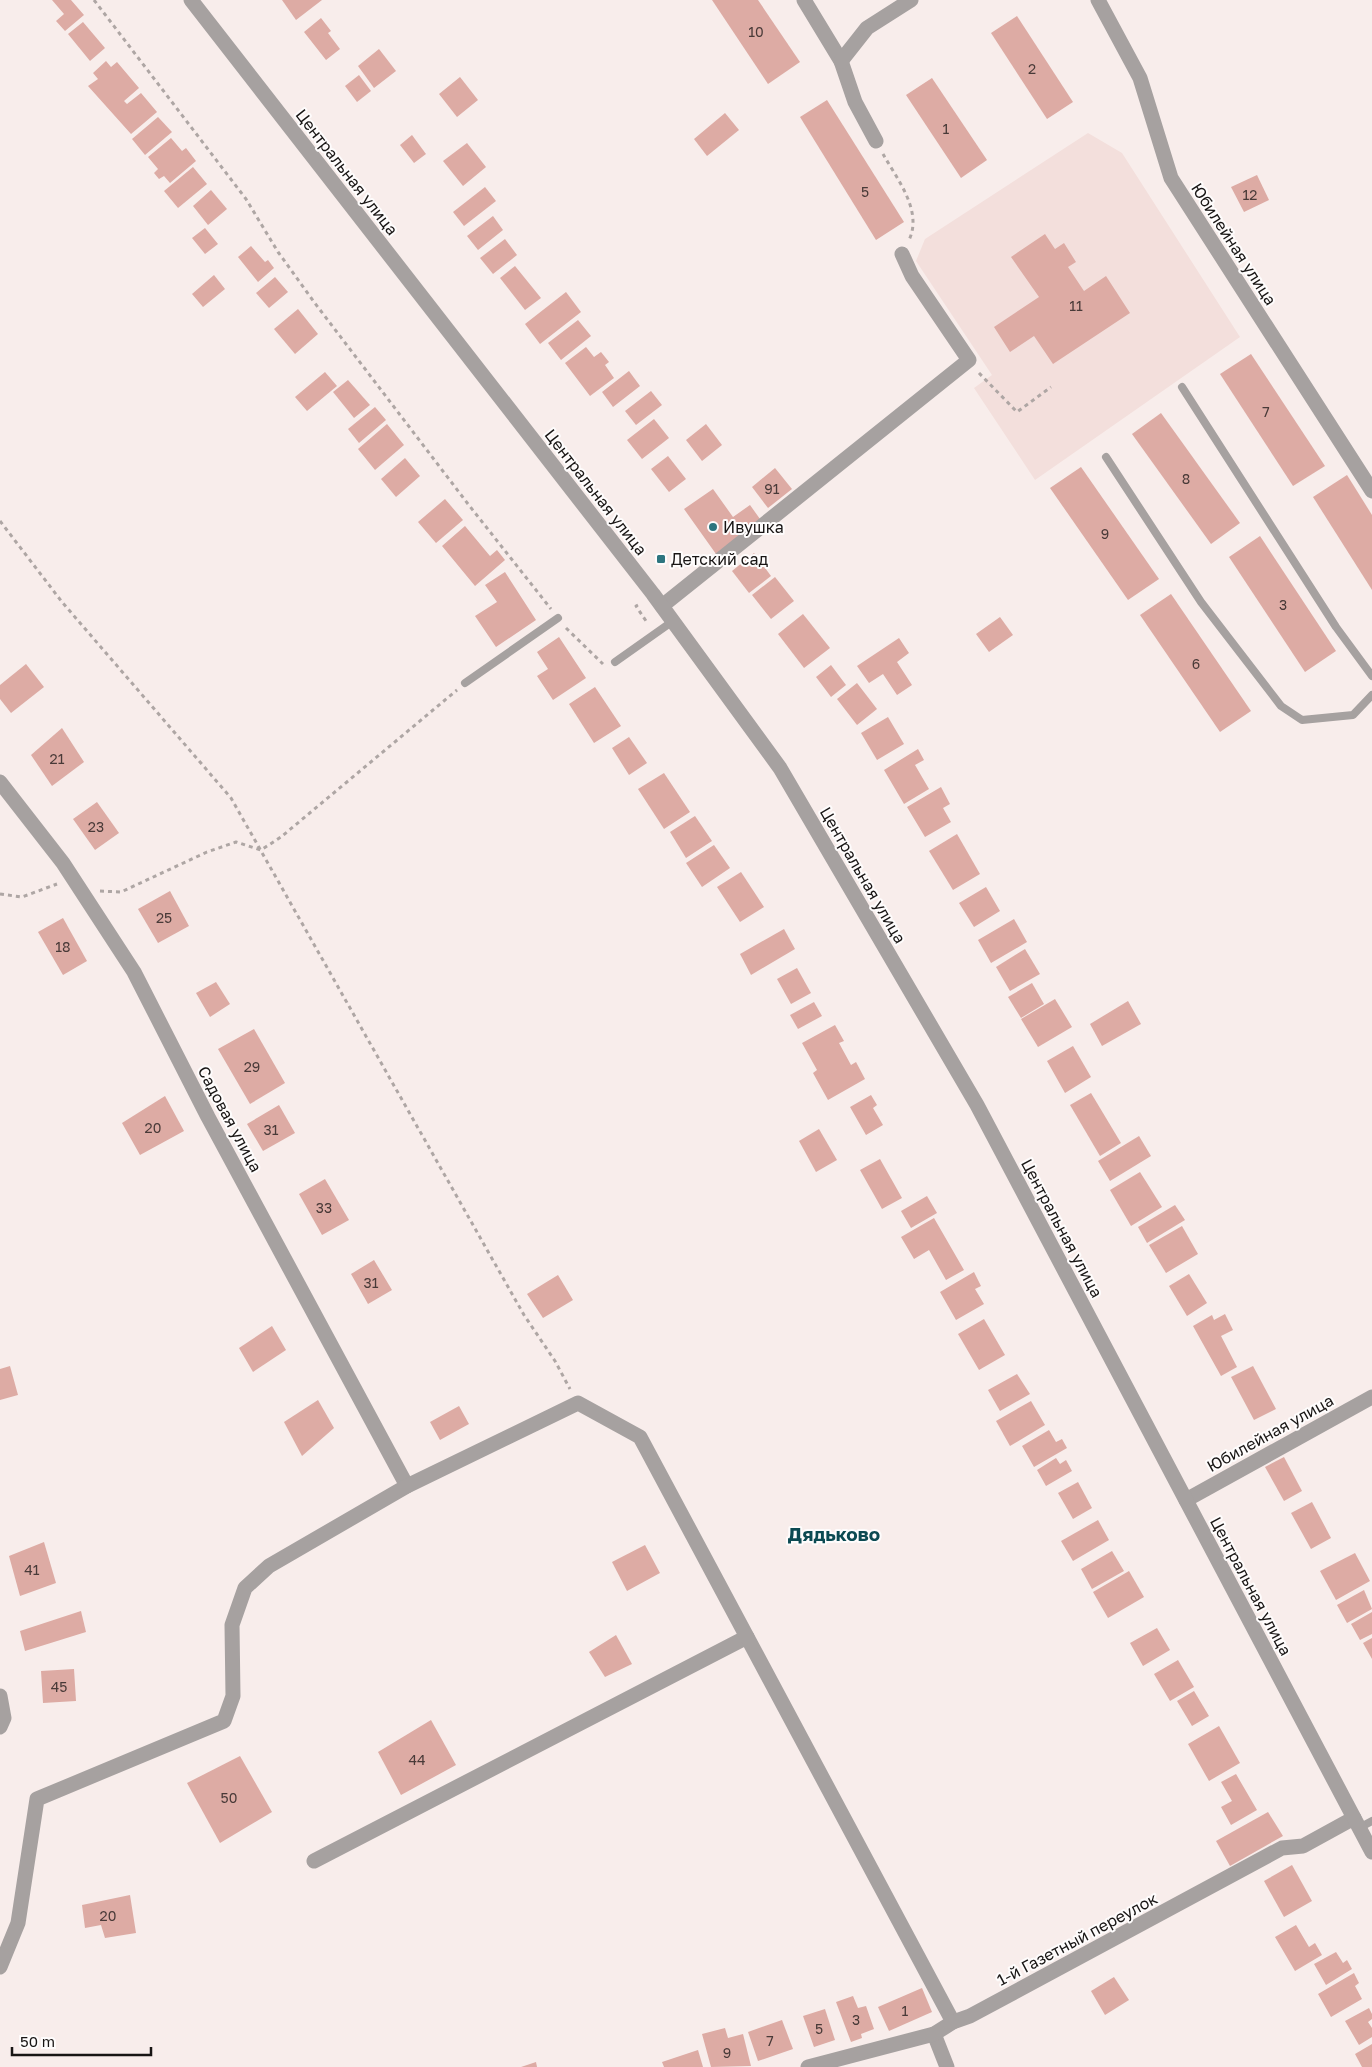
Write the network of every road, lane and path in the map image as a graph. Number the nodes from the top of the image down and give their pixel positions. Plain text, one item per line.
1 (94, 0) edge
2 (191, 0) edge
3 (804, 0) edge
4 (911, 0) edge
5 (1098, 0) edge
6 (841, 62) junction
7 (876, 142) joint
8 (902, 254) joint
9 (969, 360) junction
10 (1051, 387) dead end
11 (1182, 387) dead end
12 (1106, 456) dead end
13 (1372, 491) edge
14 (0, 521) edge
15 (638, 605) dead end
16 (662, 606) junction
17 (558, 618) junction
18 (673, 621) junction
19 (655, 634) junction
20 (615, 662) dead end
21 (607, 668) dead end
22 (1372, 676) edge
23 (465, 683) joint
24 (1372, 695) edge
25 (0, 782) edge
26 (261, 850) junction
27 (77, 884) junction
28 (0, 894) edge
29 (1372, 1397) edge
30 (578, 1403) junction
31 (407, 1486) junction
32 (1186, 1500) junction
33 (747, 1637) junction
34 (0, 1696) edge
35 (0, 1727) edge
36 (1362, 1822) edge
37 (1372, 1852) edge
38 (314, 1861) dead end
39 (0, 1967) edge
40 (952, 2022) junction
41 (934, 2034) junction
42 (808, 2067) edge
43 (947, 2067) edge

1 - 17 path
2 - 16 street, Центральная улица
3 - 6 street
4 - 6 street
5 - 13 street, Юбилейная улица
6 - 7 street
7 - 8 path
8 - 9 street
9 - 10 path
9 - 16 street
11 - 22 lane
12 - 24 lane
14 - 26 path
15 - 19 path
16 - 18 street, Центральная улица
17 - 21 path
17 - 23 lane
18 - 19 lane
18 - 32 street, Центральная улица
19 - 20 lane
23 - 26 path
25 - 27 street, Садовая улица
26 - 27 path
26 - 30 path
27 - 28 path
27 - 31 street, Садовая улица
29 - 32 street, Юбилейная улица
30 - 31 street
30 - 33 street
31 - 39 street
32 - 36 street, Центральная улица
33 - 38 street
33 - 40 street
34 - 35 street
36 - 37 street, Центральная улица
36 - 40 street, 1-й Газетный переулок
40 - 41 street, 1-й Газетный переулок
41 - 42 street, 1-й Газетный переулок
41 - 43 street

